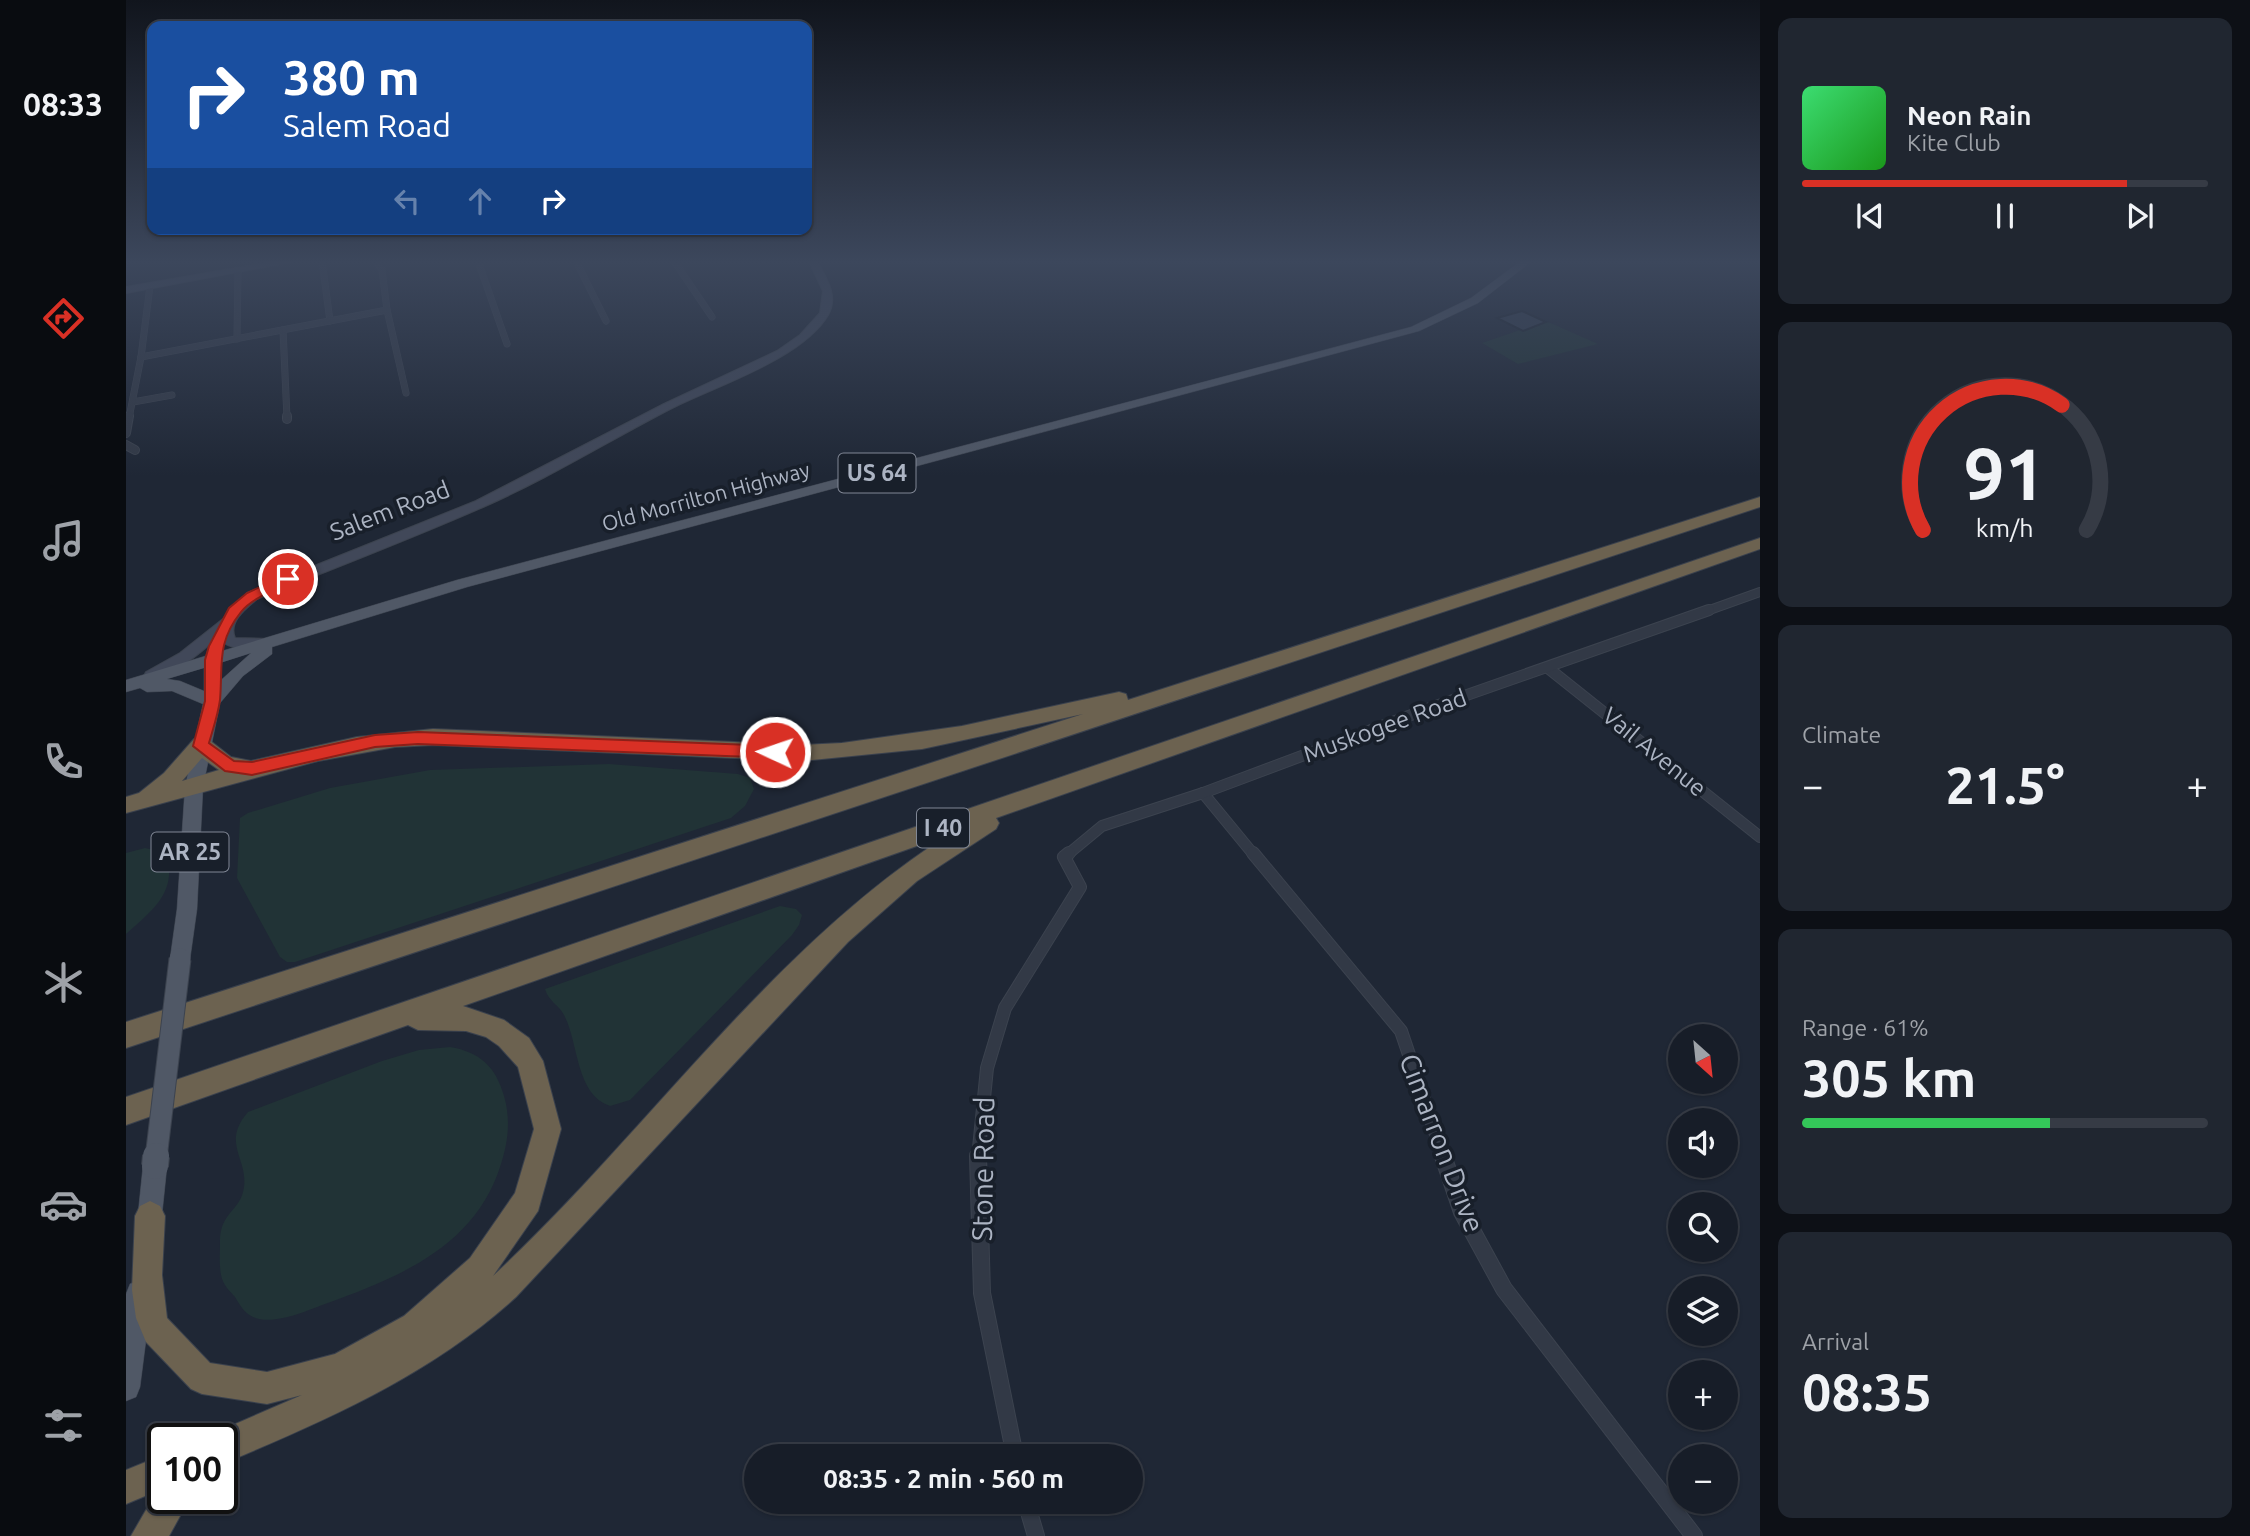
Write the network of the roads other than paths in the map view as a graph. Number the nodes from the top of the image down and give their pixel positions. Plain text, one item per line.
1 (144, 333) edge
2 (237, 333) edge
3 (269, 333) edge
4 (283, 333) edge
5 (392, 333) edge
6 (503, 333) edge
7 (806, 333) edge
8 (1401, 333) edge
9 (237, 339) junction
10 (507, 344) dead end
11 (141, 357) junction
12 (406, 394) dead end
13 (172, 395) dead end
14 (133, 402) junction
15 (287, 419) dead end
16 (126, 433) edge
17 (126, 445) edge
18 (135, 450) dead end
19 (1760, 502) edge
20 (1760, 543) edge
21 (1760, 592) edge
22 (226, 623) junction
23 (284, 638) junction
24 (212, 660) junction
25 (1548, 668) junction
26 (1227, 675) junction
27 (128, 686) edge
28 (212, 701) junction
29 (201, 746) junction
30 (287, 762) junction
31 (194, 787) junction
32 (1059, 788) junction
33 (1203, 793) junction
34 (126, 805) edge
35 (1760, 837) edge
36 (1074, 901) joint
37 (374, 1025) junction
38 (126, 1035) edge
39 (126, 1111) edge
40 (150, 1216) junction
41 (126, 1387) edge
42 (238, 1440) edge
43 (1013, 1444) edge
44 (147, 1479) edge
45 (126, 1488) edge
46 (163, 1514) edge
47 (1030, 1514) edge
48 (149, 1536) edge
49 (1036, 1536) edge
50 (1694, 1536) edge

1 - 11 street
2 - 9 street
3 - 9 street
4 - 15 street
5 - 12 street
6 - 10 street
7 - 22 main road, Salem Road
8 - 23 main road, Old Morrilton Highway / US 64
9 - 11 street
11 - 14 street
13 - 14 street
14 - 16 street
17 - 18 street
19 - 26 highway, I 40
20 - 32 highway, I 40
21 - 25 street, Muskogee Road
22 - 23 main road
22 - 24 main road, Salem Road
22 - 27 main road
23 - 24 main road, Old Morrilton Highway / US 64
23 - 28 main road
24 - 27 main road, Old Morrilton Highway / US 64
24 - 28 main road, Salem Road / AR 25
25 - 33 street, Muskogee Road
25 - 35 street, Vail Avenue
26 - 30 highway
26 - 38 highway, I 40
27 - 28 main road
28 - 29 main road, Salem Road / AR 25
29 - 30 highway
29 - 31 main road, Salem Road / AR 25
29 - 34 highway
30 - 31 highway
31 - 34 highway
31 - 40 main road, Salem Road / AR 25, bridge
32 - 37 highway, I 40
32 - 42 highway
33 - 36 street, Muskogee Road
33 - 50 street, Cimarron Drive
36 - 43 street, Stone Road
37 - 39 highway, I 40
37 - 40 highway
40 - 41 main road, AR 25
44 - 45 highway
46 - 48 highway
47 - 49 street

